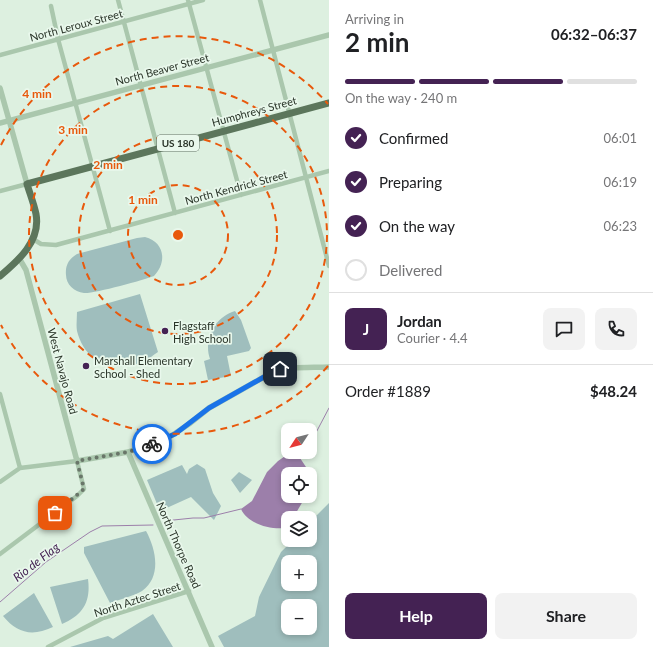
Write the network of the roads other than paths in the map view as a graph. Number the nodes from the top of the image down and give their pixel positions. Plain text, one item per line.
1 (118, 0) edge
2 (203, 0) edge
3 (260, 0) edge
4 (189, 2) edge
5 (51, 6) dead end
6 (124, 21) junction
7 (329, 35) edge
8 (58, 39) junction
9 (273, 50) junction
10 (0, 55) edge
11 (207, 67) junction
12 (141, 85) junction
13 (0, 88) edge
14 (75, 103) junction
15 (329, 103) edge
16 (290, 113) junction
17 (8, 121) junction
18 (0, 123) edge
19 (224, 131) junction
20 (158, 149) junction
21 (93, 167) junction
22 (329, 171) edge
23 (306, 178) junction
24 (28, 184) junction
25 (0, 191) edge
26 (241, 195) junction
27 (175, 213) junction
28 (110, 231) junction
29 (33, 239) junction
30 (329, 240) edge
31 (323, 242) junction
32 (19, 258) junction
33 (329, 266) edge
34 (0, 276) edge
35 (329, 367) edge
36 (0, 394) edge
37 (128, 452) junction
38 (77, 461) junction
39 (20, 468) junction
40 (0, 482) edge
41 (0, 554) edge
42 (189, 591) junction
43 (48, 647) edge
44 (212, 647) edge

1 - 6 street
2 - 4 street, North Leroux Street
3 - 9 street
4 - 6 street, North Leroux Street
4 - 11 street
5 - 8 street
6 - 8 street, North Leroux Street
6 - 12 street
7 - 9 street, North Beaver Street
8 - 10 street, North Leroux Street
8 - 14 street
9 - 11 street, North Beaver Street
9 - 16 street
11 - 12 street, North Beaver Street
11 - 19 street
12 - 14 street, North Beaver Street
12 - 20 street
13 - 17 street
14 - 17 street, North Beaver Street
14 - 21 street
15 - 16 main road, Humphreys Street / US 180
16 - 19 main road, Humphreys Street / US 180
16 - 23 street
17 - 18 street, North Beaver Street
17 - 24 street
19 - 20 main road, Humphreys Street / US 180
19 - 26 street
20 - 21 main road, Humphreys Street / US 180
20 - 27 street
21 - 24 main road, Humphreys Street / US 180
21 - 28 street
22 - 23 street, North Kendrick Street
23 - 26 street, North Kendrick Street
23 - 31 street
24 - 25 street, Humphreys Street
24 - 29 main road
26 - 27 street, North Kendrick Street
27 - 28 street, North Kendrick Street
28 - 29 street, North Kendrick Street
29 - 32 main road
30 - 31 street
31 - 33 street
32 - 34 main road
32 - 38 street, West Navajo Road
35 - 37 street
36 - 39 street
37 - 38 street
37 - 42 street, North Thorpe Road
38 - 39 street
38 - 41 street, West Navajo Road
39 - 40 street
42 - 43 street, North Aztec Street
42 - 44 street, North Thorpe Road

